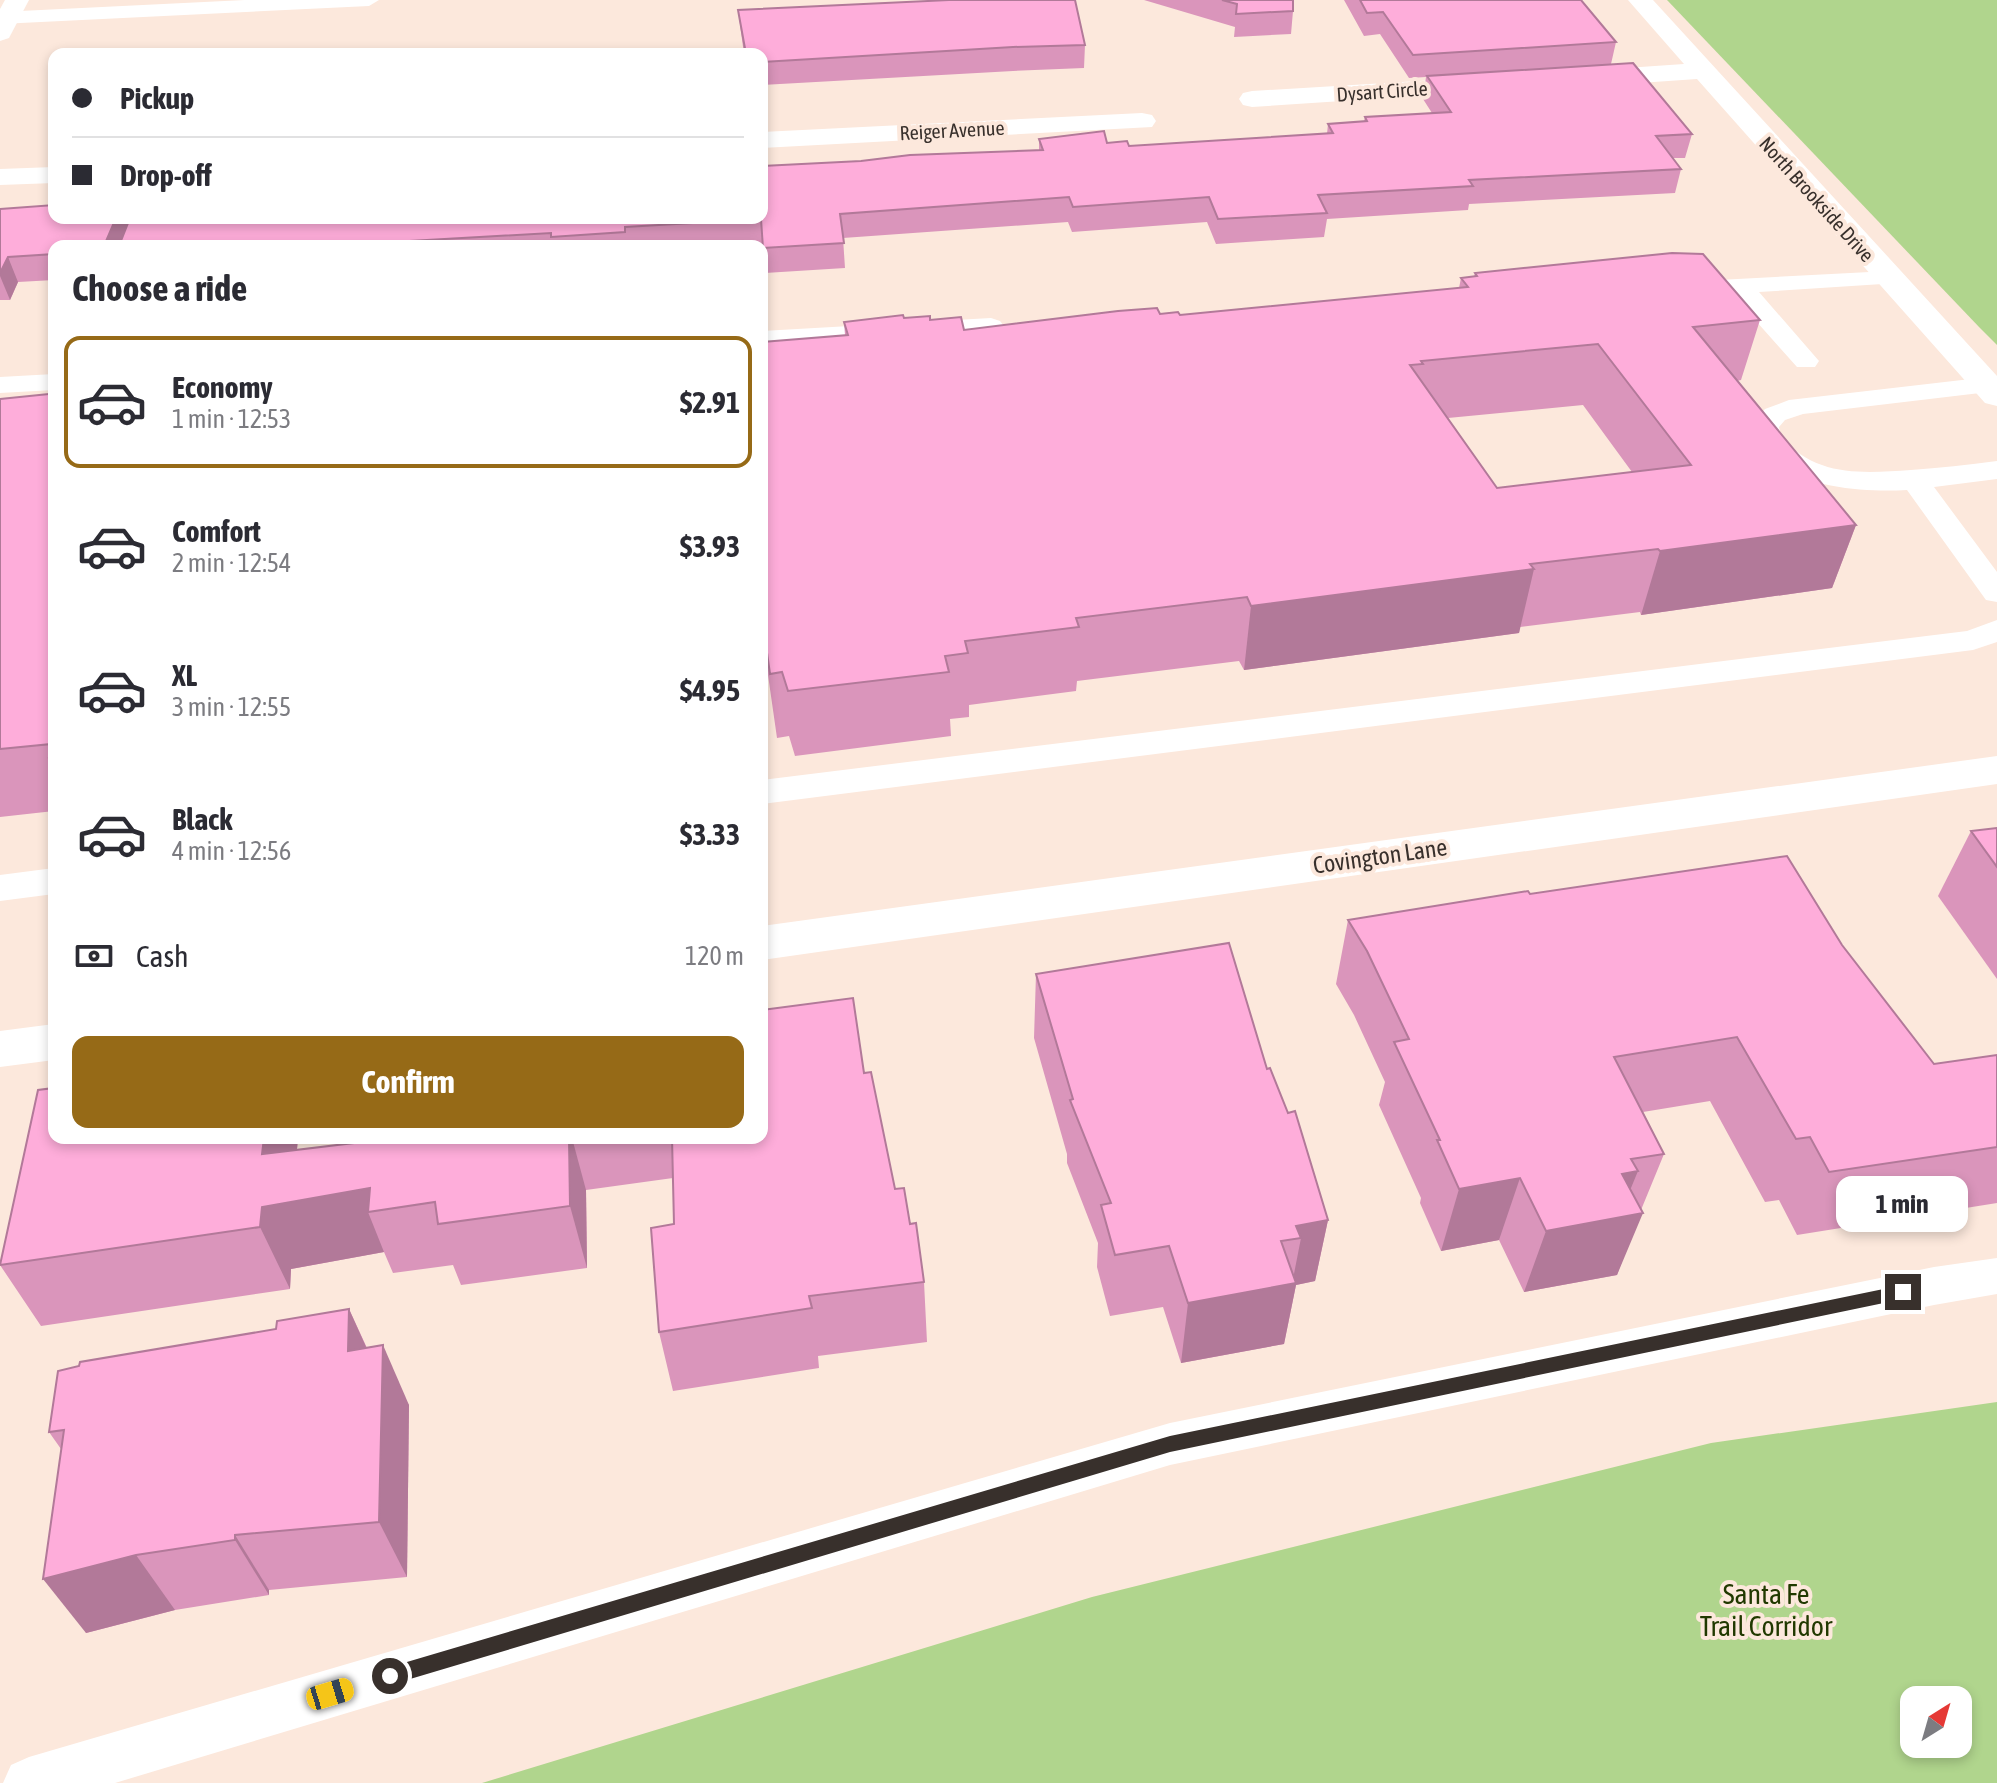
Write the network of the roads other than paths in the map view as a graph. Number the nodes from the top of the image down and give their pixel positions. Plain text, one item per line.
1 (369, 0) edge
2 (1640, 0) edge
3 (7, 17) edge
4 (1703, 71) junction
5 (1563, 80) edge
6 (1516, 83) edge
7 (1252, 99) dead end
8 (1142, 121) dead end
9 (768, 140) edge
10 (48, 175) edge
11 (0, 177) edge
12 (1889, 278) junction
13 (1739, 286) junction
14 (1660, 292) edge
15 (768, 339) edge
16 (768, 356) edge
17 (1806, 361) dead end
18 (48, 382) edge
19 (0, 385) edge
20 (1992, 391) edge
21 (1997, 470) edge
22 (1913, 478) junction
23 (1997, 593) edge
24 (1997, 630) edge
25 (1997, 770) edge
26 (768, 791) edge
27 (48, 882) edge
28 (0, 888) edge
29 (768, 942) edge
30 (48, 1043) edge
31 (0, 1049) edge
32 (1997, 1276) edge
33 (29, 1783) edge

1 - 3 lane
2 - 4 street, North Brookside Drive
4 - 5 street
4 - 12 street, North Brookside Drive
6 - 7 street, Dysart Circle
8 - 9 street, Reiger Avenue
10 - 11 street
12 - 13 lane
12 - 20 street, North Brookside Drive
13 - 14 lane
13 - 17 lane
15 - 16 lane
18 - 19 lane
20 - 22 lane
21 - 22 lane
22 - 23 lane
24 - 26 lane
25 - 29 street, Covington Lane
27 - 28 lane
30 - 31 street
32 - 33 lane

